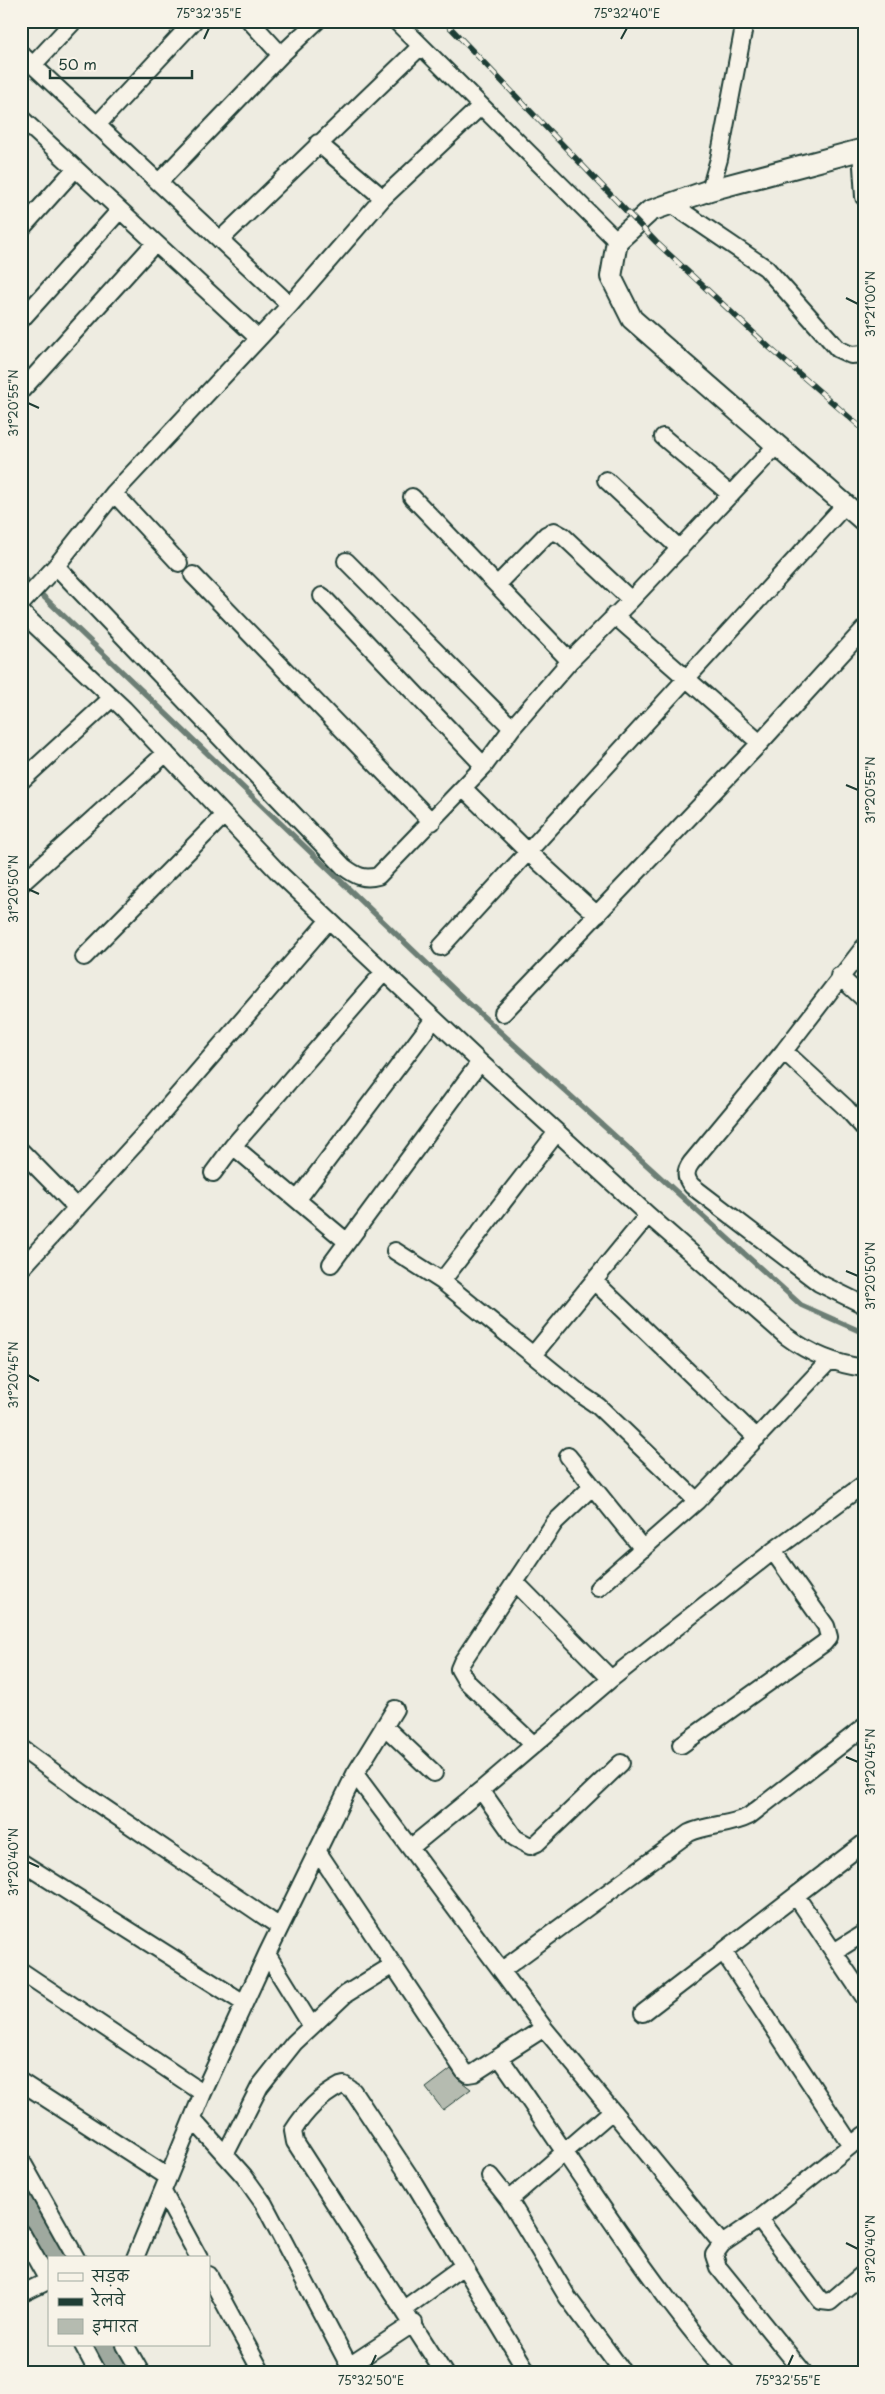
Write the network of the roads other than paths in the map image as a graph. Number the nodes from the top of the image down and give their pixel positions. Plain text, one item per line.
1 (74, 21) edge
2 (194, 21) edge
3 (250, 21) edge
4 (317, 21) edge
5 (396, 21) edge
6 (744, 21) edge
7 (421, 46) junction
8 (281, 55) junction
9 (27, 59) edge
10 (481, 106) junction
11 (21, 118) edge
12 (97, 125) junction
13 (318, 143) junction
14 (862, 150) edge
15 (75, 169) junction
16 (159, 182) junction
17 (710, 190) junction
18 (383, 198) junction
19 (864, 198) edge
20 (670, 203) junction
21 (120, 210) junction
22 (21, 229) edge
23 (220, 240) junction
24 (617, 241) junction
25 (155, 243) junction
26 (290, 305) junction
27 (21, 320) edge
28 (258, 338) junction
29 (864, 354) edge
30 (21, 391) edge
31 (663, 437) dead end
32 (776, 446) junction
33 (606, 480) dead end
34 (114, 493) junction
35 (731, 495) junction
36 (412, 497) dead end
37 (844, 506) junction
38 (864, 521) edge
39 (680, 549) junction
40 (346, 561) dead end
41 (179, 563) dead end
42 (56, 566) junction
43 (193, 575) dead end
44 (498, 584) junction
45 (30, 594) edge
46 (322, 596) dead end
47 (630, 600) junction
48 (21, 612) edge
49 (614, 615) junction
50 (864, 629) edge
51 (570, 661) junction
52 (689, 679) junction
53 (112, 698) junction
54 (512, 728) junction
55 (760, 743) junction
56 (166, 753) junction
57 (484, 766) junction
58 (21, 780) edge
59 (463, 788) junction
60 (224, 815) junction
61 (432, 822) junction
62 (527, 851) junction
63 (21, 884) edge
64 (596, 915) junction
65 (329, 920) junction
66 (441, 947) dead end
67 (864, 947) edge
68 (84, 957) dead end
69 (384, 972) junction
70 (840, 976) junction
71 (864, 999) edge
72 (503, 1013) dead end
73 (434, 1019) junction
74 (784, 1051) junction
75 (480, 1062) junction
76 (864, 1128) edge
77 (557, 1132) junction
78 (233, 1146) junction
79 (21, 1150) edge
80 (213, 1172) dead end
81 (298, 1199) junction
82 (77, 1208) junction
83 (648, 1215) junction
84 (346, 1241) junction
85 (396, 1250) dead end
86 (331, 1264) dead end
87 (21, 1269) edge
88 (442, 1281) junction
89 (595, 1282) junction
90 (864, 1305) edge
91 (533, 1355) junction
92 (829, 1361) junction
93 (864, 1368) edge
94 (757, 1438) junction
95 (568, 1456) dead end
96 (592, 1487) junction
97 (861, 1491) edge
98 (697, 1501) junction
99 (642, 1549) junction
100 (773, 1551) junction
101 (515, 1582) junction
102 (598, 1588) dead end
103 (611, 1679) junction
104 (395, 1710) dead end
105 (384, 1726) junction
106 (864, 1727) edge
107 (534, 1745) junction
108 (681, 1745) dead end
109 (21, 1748) edge
110 (621, 1763) dead end
111 (434, 1773) dead end
112 (355, 1774) junction
113 (481, 1790) junction
114 (864, 1843) edge
115 (410, 1848) junction
116 (318, 1852) junction
117 (21, 1862) edge
118 (796, 1896) junction
119 (280, 1928) junction
120 (864, 1933) edge
121 (723, 1951) junction
122 (834, 1952) junction
123 (266, 1954) junction
124 (393, 1965) junction
125 (502, 1970) junction
126 (21, 1971) edge
127 (864, 1997) edge
128 (244, 2003) junction
129 (643, 2013) dead end
130 (311, 2025) junction
131 (544, 2028) junction
132 (500, 2058) junction
133 (21, 2082) edge
134 (203, 2093) junction
135 (612, 2110) junction
136 (193, 2119) junction
137 (857, 2140) edge
138 (566, 2152) junction
139 (225, 2155) junction
140 (21, 2160) edge
141 (490, 2176) dead end
142 (166, 2185) junction
143 (509, 2200) junction
144 (758, 2219) junction
145 (21, 2232) edge
146 (722, 2244) junction
147 (75, 2256) edge
148 (135, 2256) edge
149 (198, 2256) edge
150 (463, 2266) junction
151 (864, 2273) edge
152 (210, 2277) edge
153 (48, 2282) edge
154 (21, 2294) edge
155 (404, 2309) junction
156 (414, 2323) junction
157 (84, 2346) edge
158 (127, 2346) edge
159 (351, 2369) edge
160 (725, 2372) edge
161 (98, 2373) edge
162 (141, 2373) edge
163 (262, 2373) edge
164 (444, 2373) edge
165 (528, 2373) edge
166 (624, 2373) edge
167 (804, 2373) edge

1 - 9 street
2 - 12 street
3 - 8 street
4 - 8 street
5 - 7 street
6 - 17 street
7 - 10 street
7 - 13 street
8 - 16 street
9 - 12 street
10 - 18 street
10 - 24 street
11 - 15 street
12 - 16 street
13 - 18 street
13 - 23 street
14 - 17 street
14 - 19 street
15 - 21 street
15 - 22 street
16 - 23 street
17 - 20 street
18 - 26 street
20 - 24 street
20 - 29 street
21 - 25 street
21 - 27 street
23 - 26 street
24 - 32 street
25 - 28 street
25 - 30 street
26 - 28 street
28 - 34 street
31 - 35 street
32 - 35 street
32 - 37 street
33 - 39 street
34 - 41 street
34 - 42 street
35 - 39 street
36 - 44 street
37 - 38 street
37 - 52 street
39 - 47 street
40 - 54 street
42 - 45 street
42 - 61 street
43 - 61 street
44 - 47 street
44 - 51 street
46 - 57 street
47 - 49 street
48 - 53 street
49 - 51 street
49 - 52 street
50 - 55 street
51 - 54 street
52 - 55 street
52 - 62 street
53 - 56 street
53 - 58 street
54 - 57 street
55 - 64 street
56 - 60 street
56 - 63 street
57 - 59 street
59 - 61 street
59 - 62 street
60 - 65 street
60 - 68 street
62 - 64 street
62 - 66 street
64 - 72 street
65 - 69 street
65 - 82 street
67 - 70 street
69 - 73 street
69 - 78 street
70 - 71 street
70 - 74 street
73 - 75 street
73 - 81 street
74 - 76 street
74 - 90 street
75 - 77 street
75 - 84 street
77 - 83 street
77 - 88 street
78 - 80 street
78 - 81 street
79 - 82 street
81 - 84 street
82 - 87 street
83 - 89 street
83 - 92 street
84 - 86 street
85 - 88 street
88 - 91 street
89 - 91 street
89 - 94 street
91 - 98 street
92 - 93 street
92 - 94 street
94 - 98 street
95 - 96 street
96 - 99 street
96 - 101 street
97 - 100 street
98 - 99 street
99 - 102 street
100 - 103 street
100 - 108 street
101 - 103 street
101 - 107 street
103 - 107 street
104 - 105 street
105 - 111 street
105 - 112 street
106 - 125 street
107 - 113 street
109 - 119 street
110 - 113 street
112 - 115 street
112 - 116 street
113 - 115 street
114 - 118 street
115 - 125 street
116 - 119 street
116 - 124 street
117 - 128 street
118 - 121 street
118 - 122 street
119 - 123 street
120 - 122 street
121 - 129 street
121 - 137 street
122 - 127 street
123 - 128 street
123 - 130 street
124 - 130 street
124 - 132 street
125 - 131 street
126 - 134 street
128 - 134 street
130 - 139 street
131 - 132 street
131 - 135 street
132 - 138 street
133 - 142 street
134 - 136 street
135 - 138 street
135 - 146 street
136 - 139 street
136 - 142 street
137 - 144 street
138 - 143 street
138 - 160 street
139 - 159 street
140 - 147 street
141 - 143 street
142 - 148 street
142 - 149 street
143 - 166 street
144 - 146 street
144 - 151 street
145 - 153 street
146 - 167 street
150 - 155 street
150 - 155 street
150 - 165 street
152 - 163 street
153 - 154 street
155 - 156 street
156 - 159 street
156 - 164 street
157 - 161 street
158 - 162 street

